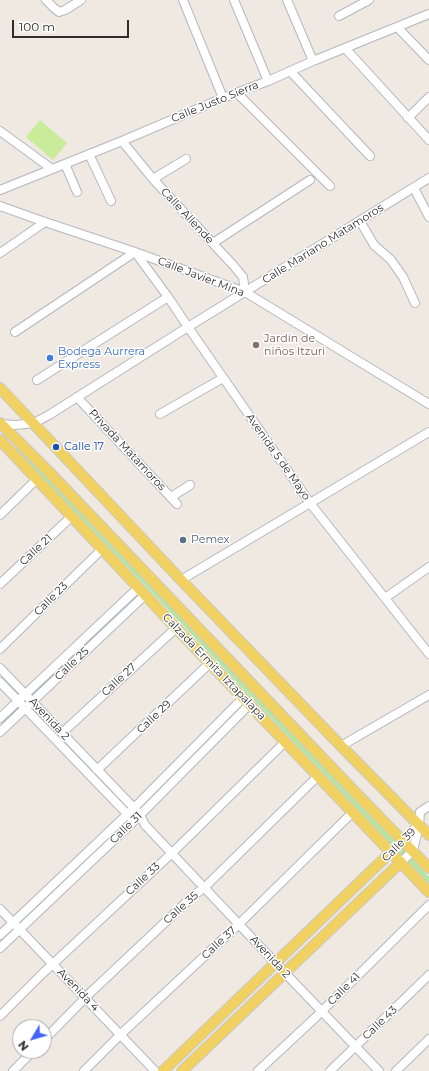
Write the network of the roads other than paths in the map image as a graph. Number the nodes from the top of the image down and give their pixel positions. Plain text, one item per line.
1 (46, 0) edge
2 (81, 0) edge
3 (183, 0) edge
4 (234, 0) edge
5 (287, 0) edge
6 (370, 0) edge
7 (429, 14) edge
8 (339, 16) dead end
9 (398, 28) junction
10 (345, 48) junction
11 (429, 60) edge
12 (313, 61) junction
13 (290, 71) junction
14 (268, 81) junction
15 (237, 93) junction
16 (429, 97) edge
17 (223, 98) junction
18 (408, 118) junction
19 (0, 131) edge
20 (429, 140) edge
21 (122, 141) junction
22 (89, 154) junction
23 (370, 156) dead end
24 (186, 159) dead end
25 (65, 164) junction
26 (52, 169) junction
27 (429, 178) edge
28 (153, 179) junction
29 (310, 180) dead end
30 (330, 186) dead end
31 (414, 188) junction
32 (0, 190) edge
33 (77, 192) dead end
34 (111, 201) dead end
35 (0, 206) edge
36 (429, 217) edge
37 (360, 221) junction
38 (45, 222) junction
39 (213, 243) junction
40 (136, 252) junction
41 (0, 253) edge
42 (245, 292) junction
43 (168, 298) junction
44 (415, 303) dead end
45 (188, 327) junction
46 (15, 332) dead end
47 (223, 378) junction
48 (37, 380) dead end
49 (0, 388) edge
50 (77, 397) junction
51 (429, 404) edge
52 (160, 414) dead end
53 (0, 423) edge
54 (34, 423) junction
55 (14, 430) junction
56 (429, 432) edge
57 (1, 442) edge
58 (37, 479) junction
59 (190, 485) dead end
60 (310, 503) junction
61 (0, 515) edge
62 (72, 516) junction
63 (102, 549) junction
64 (429, 567) edge
65 (181, 580) junction
66 (0, 584) edge
67 (142, 591) junction
68 (385, 598) junction
69 (176, 628) junction
70 (0, 649) edge
71 (429, 654) edge
72 (210, 663) junction
73 (0, 668) edge
74 (0, 682) edge
75 (26, 694) junction
76 (429, 695) edge
77 (18, 701) junction
78 (246, 701) junction
79 (33, 702) junction
80 (25, 709) junction
81 (0, 718) edge
82 (0, 732) edge
83 (62, 733) junction
84 (286, 742) junction
85 (341, 746) junction
86 (97, 770) junction
87 (318, 776) junction
88 (429, 806) edge
89 (134, 808) junction
90 (353, 812) junction
91 (127, 815) junction
92 (137, 818) junction
93 (419, 825) junction
94 (429, 835) edge
95 (403, 841) junction
96 (413, 851) junction
97 (392, 852) junction
98 (172, 853) junction
99 (401, 862) junction
100 (429, 868) edge
101 (204, 887) junction
102 (429, 892) edge
103 (429, 905) edge
104 (0, 909) edge
105 (13, 923) junction
106 (239, 924) junction
107 (19, 929) junction
108 (0, 935) edge
109 (0, 948) edge
110 (53, 964) junction
111 (276, 964) junction
112 (285, 974) junction
113 (429, 975) edge
114 (86, 998) junction
115 (322, 1012) junction
116 (0, 1016) edge
117 (52, 1032) edge
118 (120, 1035) junction
119 (429, 1039) edge
120 (356, 1046) junction
121 (25, 1059) edge
122 (13, 1071) edge
123 (84, 1071) edge
124 (155, 1071) edge
125 (163, 1071) edge
126 (182, 1071) edge
127 (258, 1071) edge
128 (330, 1071) edge
129 (380, 1071) edge
130 (396, 1071) edge

1 - 2 street
3 - 17 street
4 - 14 street
5 - 12 street
6 - 8 street
7 - 9 street, Calle Justo Sierra
9 - 10 street, Calle Justo Sierra
9 - 11 street
10 - 12 street, Calle Justo Sierra
10 - 18 street
12 - 13 street, Calle Justo Sierra
13 - 14 street, Calle Justo Sierra
13 - 23 street
14 - 15 street, Calle Justo Sierra
15 - 17 street, Calle Justo Sierra
15 - 30 street
16 - 18 street
17 - 21 street, Calle Justo Sierra
18 - 20 street
19 - 26 street
21 - 22 street, Calle Justo Sierra
21 - 28 street, Calle Allende
22 - 25 street, Calle Justo Sierra
22 - 34 street
24 - 28 street
25 - 26 street, Calle Justo Sierra
25 - 33 street
26 - 32 street, Calle Justo Sierra
27 - 31 street, Calle Mariano Matamoros
28 - 39 street, Calle Allende
29 - 39 street
31 - 36 street
31 - 37 street, Calle Mariano Matamoros
35 - 38 street, Calle Javier Mina
37 - 42 street, Calle Mariano Matamoros
37 - 44 street
38 - 40 street, Calle Javier Mina
38 - 41 street
39 - 42 street, Calle Allende
40 - 42 street, Calle Javier Mina
40 - 43 street, Avenida 5 de Mayo
40 - 46 street
42 - 45 street, Calle Mariano Matamoros
42 - 51 street, Calle Javier Mina
43 - 45 street, Avenida 5 de Mayo
43 - 48 street
45 - 47 street, Avenida 5 de Mayo
45 - 50 street, Calle Mariano Matamoros
47 - 52 street
47 - 60 street, Avenida 5 de Mayo
49 - 54 main road
50 - 54 street, Calle Mariano Matamoros
50 - 59 street, Privada Matamoros
53 - 55 main road, Calzada Ermita Iztapalapa
54 - 55 street
54 - 65 main road
55 - 57 street
55 - 95 main road, Calzada Ermita Iztapalapa
56 - 60 street
57 - 58 main road, Calzada Ermita Iztapalapa
58 - 61 street
58 - 62 main road, Calzada Ermita Iztapalapa
60 - 65 street
60 - 68 street, Avenida 5 de Mayo
62 - 63 main road, Calzada Ermita Iztapalapa
62 - 66 street, Calle 21
63 - 67 main road, Calzada Ermita Iztapalapa
63 - 70 street, Calle 23
64 - 68 street
65 - 85 main road
67 - 69 main road, Calzada Ermita Iztapalapa
67 - 75 street, Calle 25
67 - 79 street, Calle 25
68 - 71 street, Avenida 5 de Mayo
69 - 72 main road, Calzada Ermita Iztapalapa
69 - 83 street, Calle 27
72 - 78 main road, Calzada Ermita Iztapalapa
72 - 86 street, Calle 29
73 - 75 street, Avenida 2
74 - 77 street, Avenida 2
75 - 77 street, Calle 25
75 - 79 street, Avenida 2
76 - 85 street
77 - 80 street, Avenida 2
77 - 81 street, Calle 25
78 - 84 main road, Calzada Ermita Iztapalapa
78 - 89 street, Calle 31
78 - 92 street, Calle 31
79 - 80 street, Calle 25
79 - 83 street, Avenida 2
80 - 82 street, Calle 25
80 - 91 street, Avenida 2
83 - 86 street, Avenida 2
84 - 87 main road, Calzada Ermita Iztapalapa
84 - 98 street, Calle 33
85 - 93 main road
86 - 89 street, Avenida 2
87 - 90 main road, Calzada Ermita Iztapalapa
87 - 101 street, Calle 35
88 - 93 street
89 - 91 street, Calle 31
89 - 92 street, Avenida 2
90 - 97 main road, Calzada Ermita Iztapalapa
90 - 106 street, Calle 37
91 - 92 street, Avenida 2
91 - 105 street, Calle 31
92 - 98 street, Avenida 2
92 - 107 street, Calle 31
93 - 94 main road
93 - 95 street, Calle 39
93 - 96 street, Calle 39
95 - 96 main road, Calzada Ermita Iztapalapa
95 - 97 street, Calle 39
96 - 99 street, Calle 39
96 - 100 main road, Calzada Ermita Iztapalapa
97 - 99 main road, Calzada Ermita Iztapalapa
97 - 111 main road, Calle 39
98 - 101 street, Avenida 2
98 - 110 street, Calle 33
99 - 102 main road, Calzada Ermita Iztapalapa
99 - 112 main road, Calle 39
101 - 106 street, Avenida 2
101 - 114 street, Calle 35
103 - 115 street, Calle 41
104 - 105 street, Avenida 4
105 - 107 street, Avenida 4
105 - 108 street, Calle 31
106 - 111 street, Avenida 2
106 - 118 street, Calle 37
107 - 109 street, Calle 31
107 - 110 street, Avenida 4
110 - 114 street, Avenida 4
110 - 116 street, Calle 33
111 - 112 street, Avenida 2
111 - 125 main road, Calle 39
112 - 115 street, Avenida 2
112 - 126 main road, Calle 39
113 - 120 street, Calle 43
114 - 117 street, Calle 35
114 - 118 street, Avenida 4
115 - 120 street, Avenida 2
115 - 127 street, Calle 41
118 - 123 street, Calle 37
118 - 124 street, Avenida 4
119 - 130 street
120 - 128 street, Calle 43
120 - 129 street, Avenida 2
121 - 122 street

